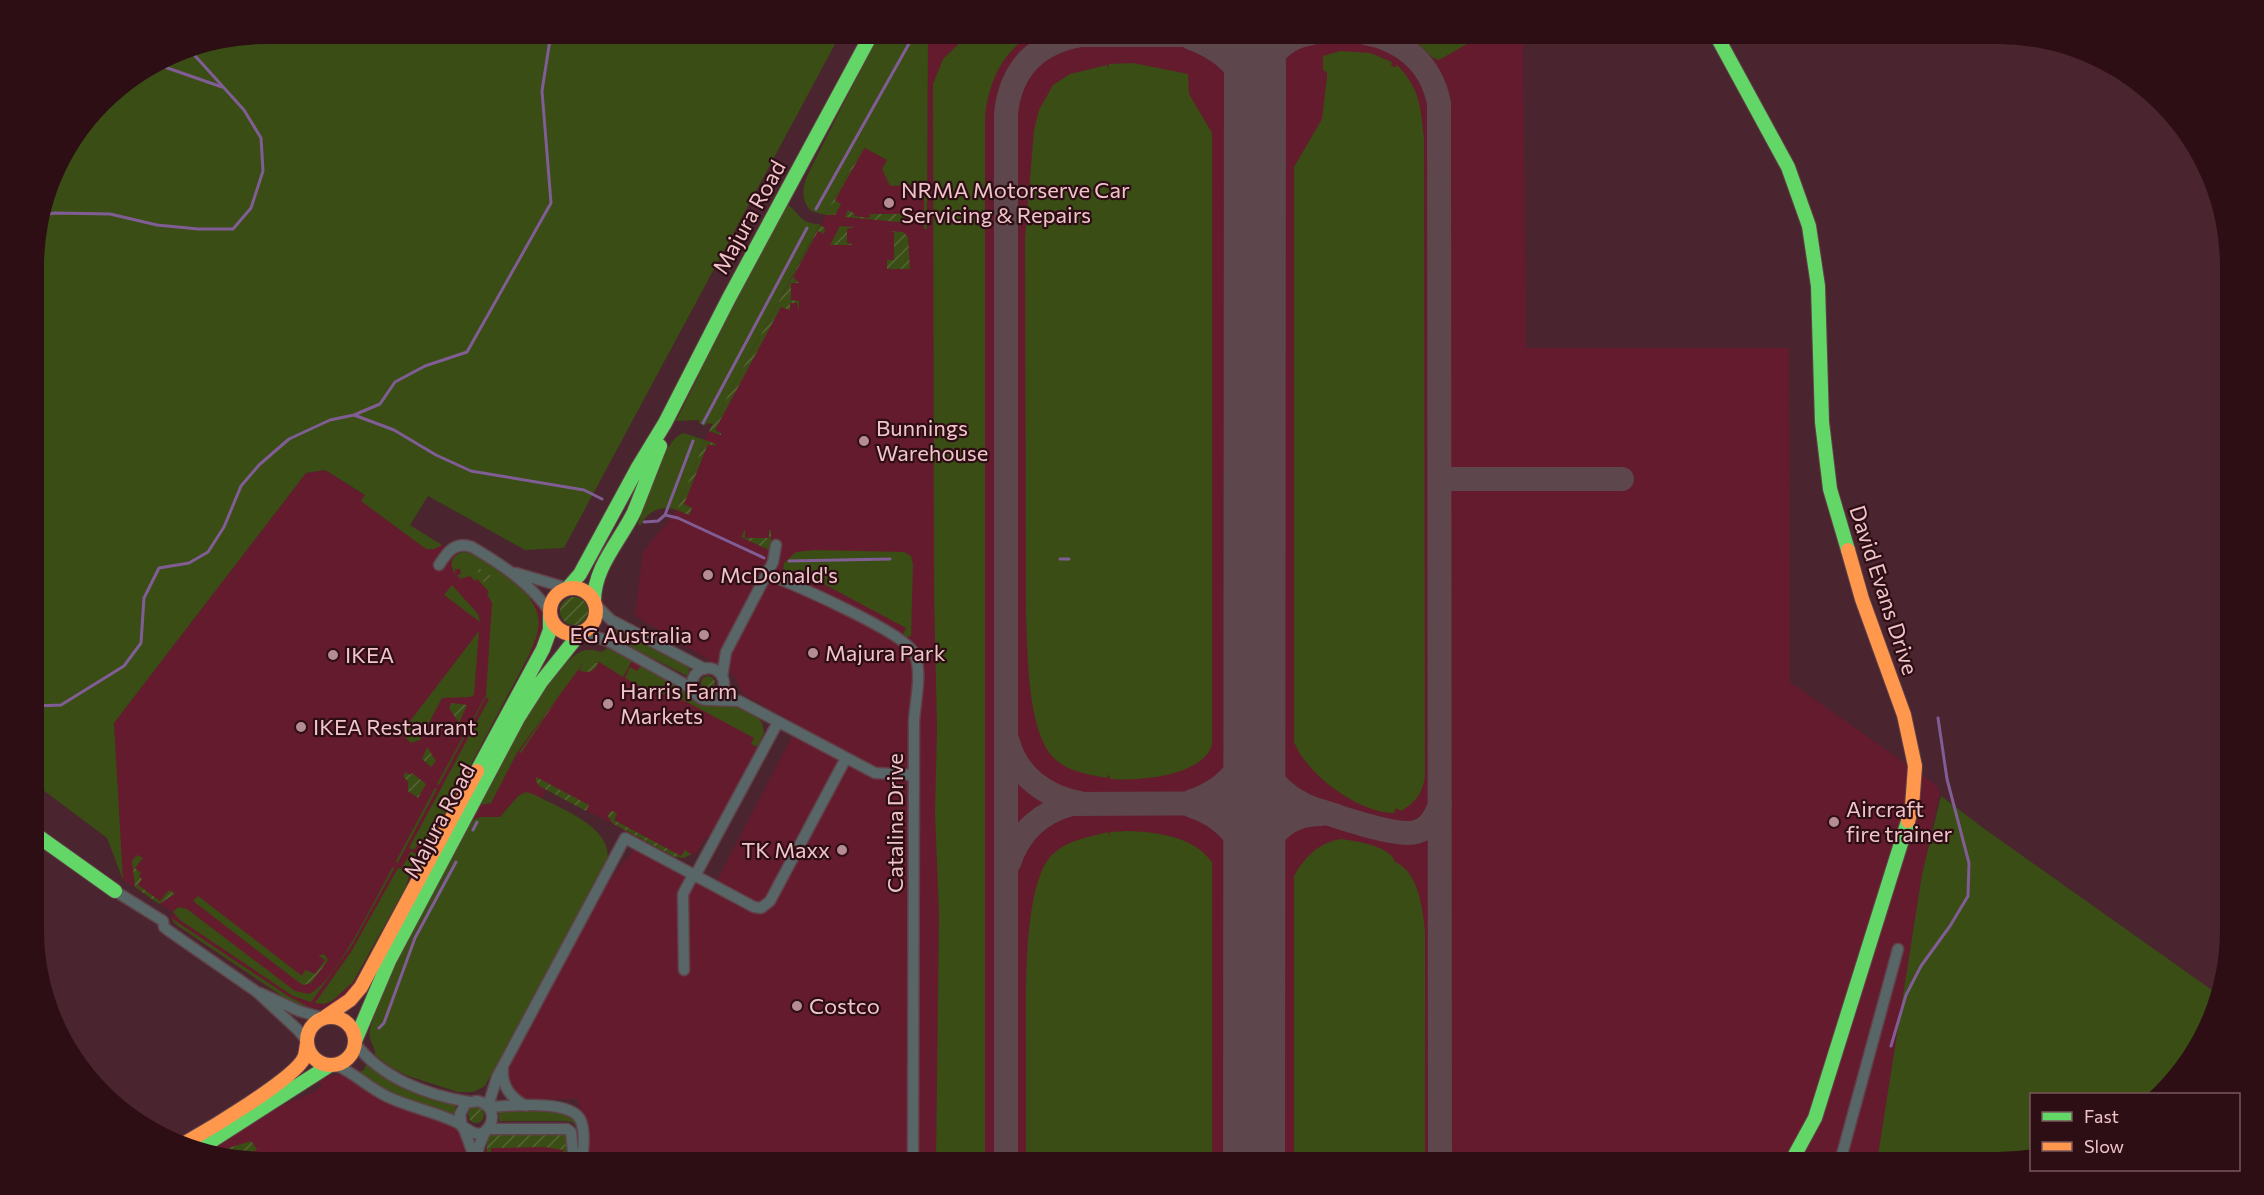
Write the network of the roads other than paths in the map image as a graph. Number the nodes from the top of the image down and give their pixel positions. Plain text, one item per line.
1 (866, 44) edge
2 (1721, 44) edge
3 (665, 423) junction
4 (776, 545) dead end
5 (439, 565) dead end
6 (507, 570) junction
7 (767, 574) junction
8 (568, 588) junction
9 (594, 602) junction
10 (550, 614) junction
11 (582, 632) junction
12 (726, 652) junction
13 (706, 669) junction
14 (722, 678) junction
15 (695, 693) junction
16 (710, 700) junction
17 (739, 701) junction
18 (778, 722) junction
19 (846, 758) junction
20 (914, 775) junction
21 (44, 842) edge
22 (694, 875) junction
23 (115, 891) joint
24 (1898, 949) dead end
25 (684, 970) dead end
26 (257, 992) junction
27 (325, 1018) junction
28 (355, 1042) junction
29 (307, 1043) junction
30 (505, 1062) junction
31 (333, 1065) junction
32 (497, 1077) junction
33 (470, 1102) junction
34 (488, 1106) junction
35 (526, 1107) junction
36 (463, 1127) junction
37 (486, 1129) junction
38 (192, 1139) edge
39 (207, 1144) edge
40 (472, 1152) edge
41 (478, 1152) edge
42 (573, 1152) edge
43 (582, 1152) edge
44 (913, 1152) edge
45 (1796, 1152) edge
46 (1843, 1152) edge

1 - 3 main road, Majura Road
2 - 45 main road, David Evans Drive
3 - 8 main road, Majura Road
3 - 9 main road, Majura Road
4 - 7 street
5 - 6 street
6 - 8 street
6 - 10 street
7 - 12 street
7 - 20 street, Catalina Drive
8 - 9 main road
8 - 10 main road
9 - 11 main road
9 - 13 street
10 - 11 main road
10 - 27 main road, Majura Road
11 - 15 street
11 - 28 main road, Majura Road
12 - 13 street
12 - 14 street
13 - 14 street
13 - 15 street
14 - 16 street
14 - 17 street
15 - 16 street
16 - 17 street
17 - 18 street
18 - 19 street
18 - 22 street
19 - 20 street
19 - 22 street
20 - 44 street, Catalina Drive
21 - 23 main road
22 - 25 street
22 - 30 street
23 - 26 street
24 - 46 street
26 - 27 street
26 - 29 street
27 - 28 main road
27 - 29 main road
28 - 31 main road
28 - 33 street
29 - 31 main road
29 - 38 main road
30 - 32 street
30 - 35 street
31 - 36 street
31 - 39 main road
32 - 33 street
32 - 34 street
33 - 34 street
33 - 36 street
34 - 35 street
34 - 37 street
35 - 43 street
36 - 37 street
36 - 40 street
37 - 41 street
37 - 42 street

